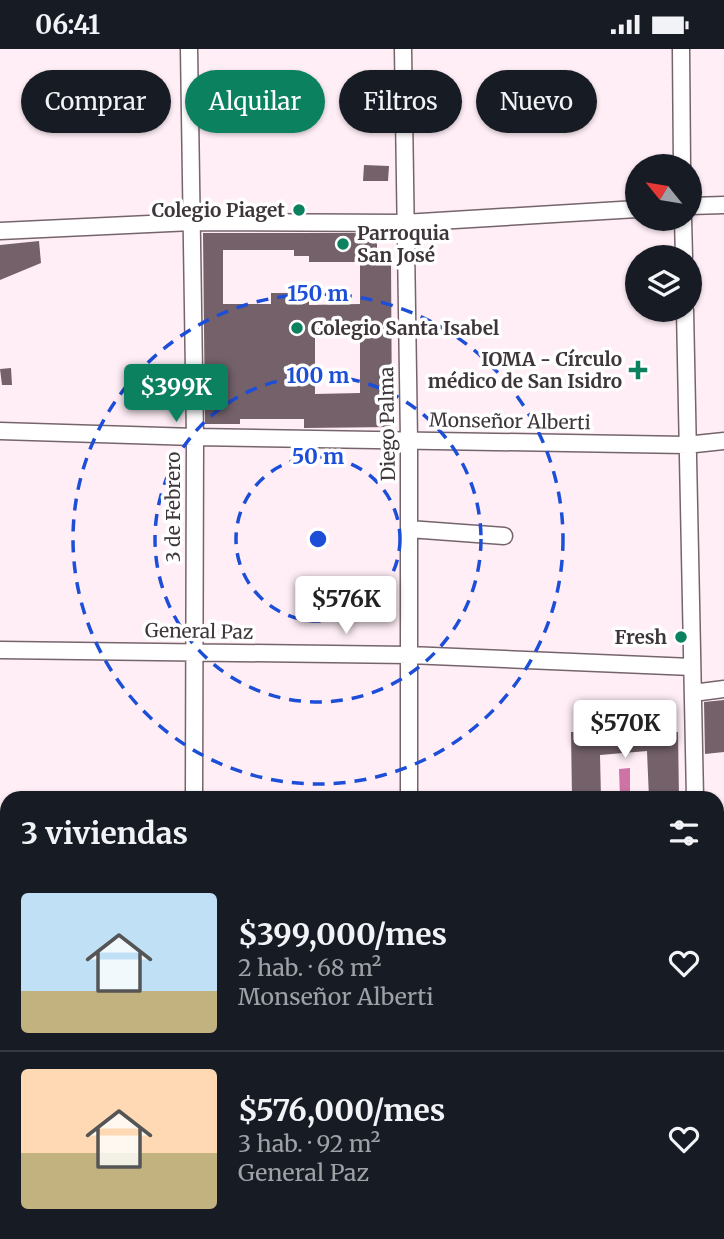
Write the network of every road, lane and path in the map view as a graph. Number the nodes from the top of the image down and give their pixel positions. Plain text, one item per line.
1 (189, 49) edge
2 (402, 49) edge
3 (681, 49) edge
4 (682, 154) edge
5 (724, 205) edge
6 (702, 206) edge
7 (625, 210) edge
8 (192, 222) junction
9 (404, 223) junction
10 (0, 231) edge
11 (684, 322) edge
12 (0, 431) edge
13 (194, 437) junction
14 (409, 440) junction
15 (724, 441) edge
16 (686, 446) junction
17 (409, 529) junction
18 (504, 536) dead end
19 (0, 650) edge
20 (194, 652) junction
21 (409, 655) junction
22 (692, 667) junction
23 (724, 689) edge
24 (693, 693) junction
25 (194, 791) edge
26 (409, 791) edge
27 (695, 791) edge

1 - 8 street, 3 de Febrero
2 - 9 street, Diego Palma
3 - 4 street
5 - 6 street
7 - 9 street
8 - 9 street
8 - 10 street
8 - 13 street, 3 de Febrero
9 - 14 street, Diego Palma
11 - 16 street
12 - 13 street, Monseñor Alberti
13 - 14 street, Monseñor Alberti
13 - 20 street, 3 de Febrero
14 - 16 street, Monseñor Alberti
14 - 17 street, Diego Palma
15 - 16 street, Monseñor Alberti
16 - 22 street
17 - 18 street
17 - 21 street, Diego Palma
19 - 20 street, General Paz
20 - 21 street, General Paz
20 - 25 street, 3 de Febrero
21 - 22 street, General Paz
21 - 26 street, Diego Palma
22 - 24 street
23 - 24 street
24 - 27 street

